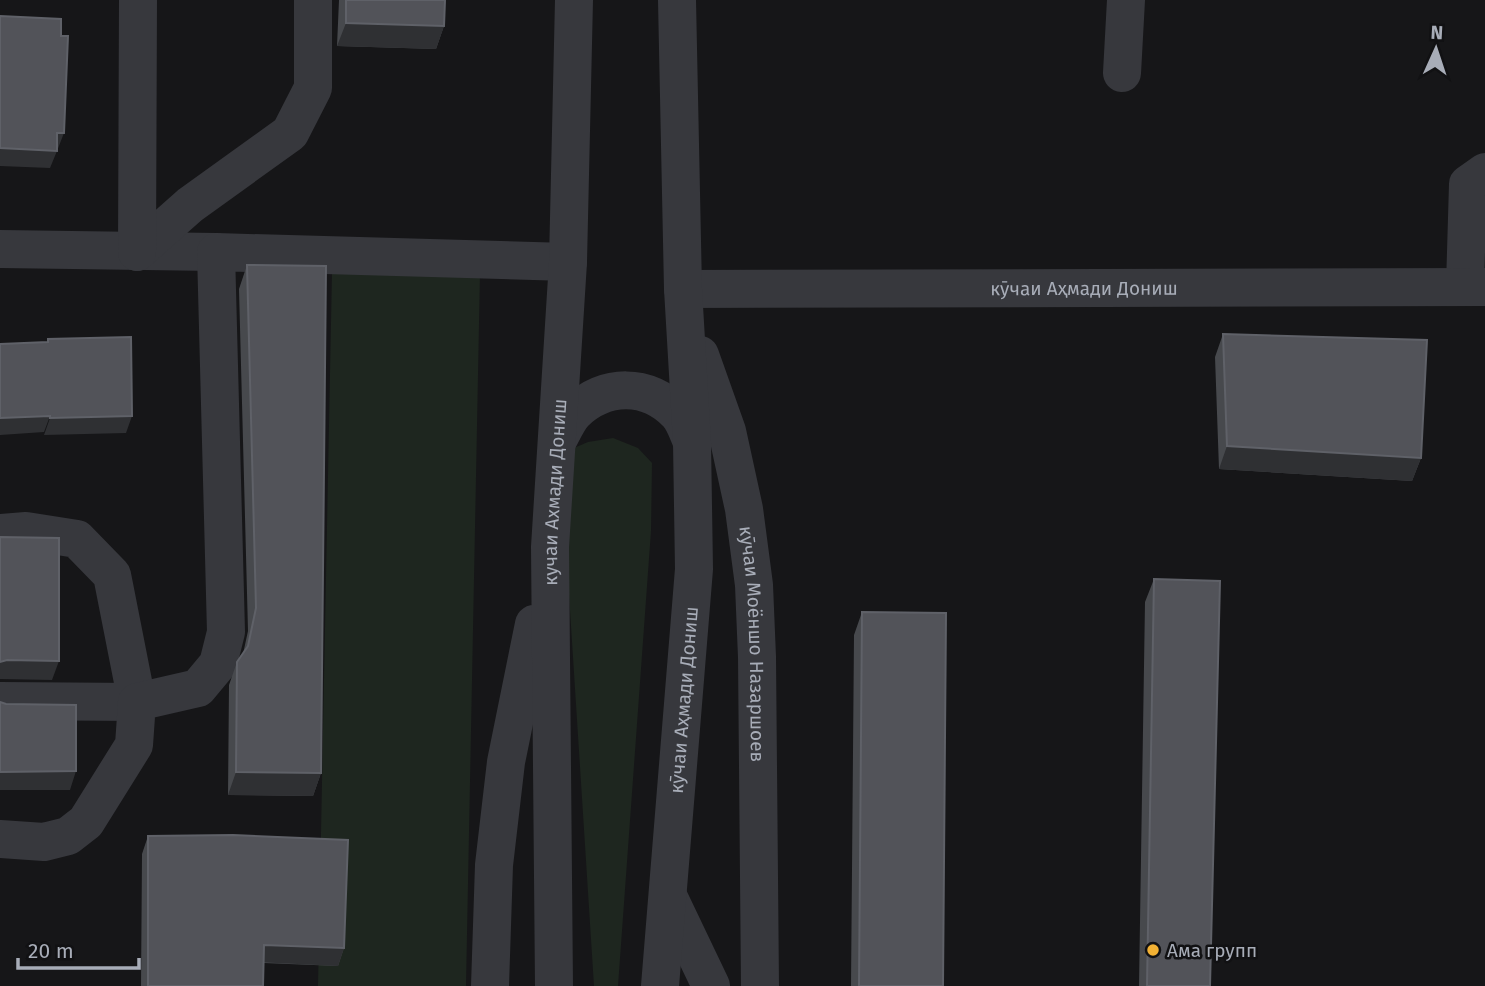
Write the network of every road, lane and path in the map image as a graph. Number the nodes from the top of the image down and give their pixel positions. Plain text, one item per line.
1 (138, 0) edge
2 (313, 0) edge
3 (574, 0) edge
4 (677, 0) edge
5 (1126, 0) edge
6 (1122, 73) dead end
7 (1485, 172) edge
8 (0, 249) edge
9 (137, 252) junction
10 (216, 252) junction
11 (568, 262) junction
12 (1475, 287) edge
13 (684, 300) junction
14 (558, 440) junction
15 (692, 442) junction
16 (0, 533) edge
17 (550, 547) junction
18 (0, 701) edge
19 (137, 702) junction
20 (0, 839) edge
21 (668, 895) junction
22 (490, 986) edge
23 (554, 986) edge
24 (660, 986) edge
25 (711, 986) edge
26 (760, 986) edge

1 - 9 street
2 - 9 street
3 - 11 street, кучаи Ахмади Дониш
4 - 13 street, кӯчаи Аҳмади Дониш
5 - 6 street
7 - 12 street
8 - 9 street
9 - 10 street
10 - 11 street
10 - 19 street
11 - 14 street, кучаи Ахмади Дониш
12 - 13 street, кӯчаи Аҳмади Дониш
13 - 15 street, кӯчаи Аҳмади Дониш
13 - 26 street, кӯчаи Моёншо Назаршоев
14 - 15 street
14 - 17 street, кучаи Ахмади Дониш
15 - 21 street, кӯчаи Аҳмади Дониш
16 - 19 street
17 - 22 street
17 - 23 street, кучаи Ахмади Дониш
18 - 19 street
19 - 20 street
21 - 24 street, кӯчаи Аҳмади Дониш
21 - 25 street

